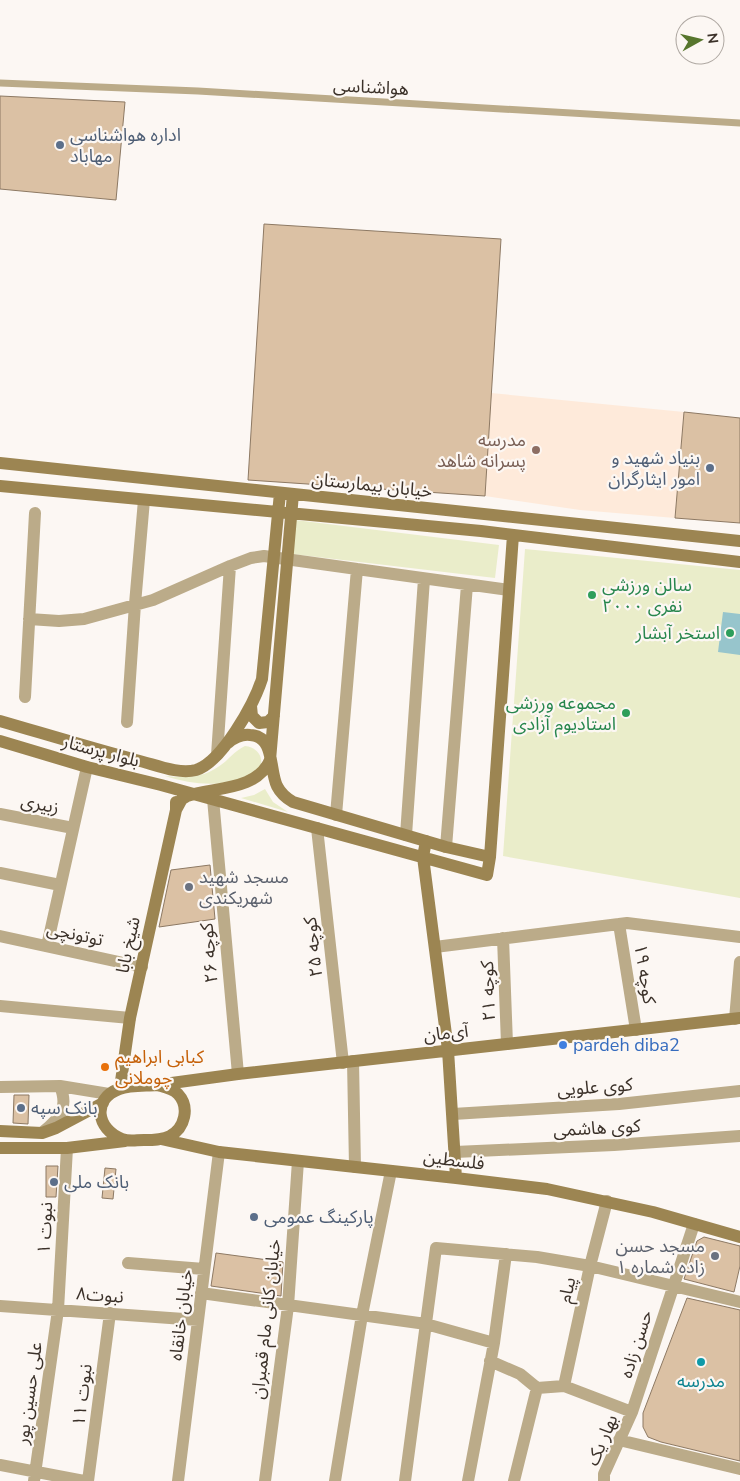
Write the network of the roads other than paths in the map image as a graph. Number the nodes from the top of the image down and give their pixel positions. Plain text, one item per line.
1 (0, 83) edge
2 (740, 123) edge
3 (4, 464) edge
4 (2, 486) edge
5 (287, 494) junction
6 (144, 500) junction
7 (35, 513) dead end
8 (285, 513) junction
9 (637, 530) junction
10 (513, 535) junction
11 (740, 541) edge
12 (635, 550) junction
13 (281, 558) junction
14 (740, 562) edge
15 (230, 566) junction
16 (357, 569) junction
17 (424, 579) junction
18 (467, 585) junction
19 (509, 590) junction
20 (135, 604) junction
21 (29, 619) junction
22 (25, 697) dead end
23 (251, 706) junction
24 (274, 716) junction
25 (0, 721) edge
26 (127, 722) dead end
27 (0, 741) edge
28 (226, 744) junction
29 (217, 755) junction
30 (270, 760) junction
31 (87, 767) junction
32 (161, 785) junction
33 (194, 794) junction
34 (213, 799) junction
35 (176, 810) junction
36 (0, 814) edge
37 (336, 815) junction
38 (73, 828) junction
39 (317, 828) junction
40 (406, 835) junction
41 (426, 841) junction
42 (446, 847) junction
43 (423, 857) junction
44 (490, 857) junction
45 (0, 873) edge
46 (60, 885) junction
47 (619, 924) junction
48 (0, 936) edge
49 (740, 937) edge
50 (504, 938) junction
51 (47, 946) junction
52 (435, 947) junction
53 (740, 962) edge
54 (142, 967) junction
55 (0, 1006) edge
56 (130, 1018) junction
57 (737, 1019) edge
58 (636, 1030) junction
59 (507, 1044) junction
60 (448, 1050) junction
61 (348, 1062) junction
62 (238, 1074) junction
63 (157, 1085) junction
64 (60, 1086) junction
65 (0, 1087) edge
66 (740, 1091) edge
67 (111, 1095) junction
68 (453, 1114) junction
69 (0, 1131) edge
70 (42, 1132) junction
71 (740, 1136) edge
72 (161, 1139) junction
73 (126, 1141) junction
74 (0, 1148) edge
75 (67, 1148) junction
76 (219, 1152) junction
77 (455, 1152) junction
78 (298, 1161) junction
79 (354, 1167) junction
80 (391, 1171) junction
81 (456, 1178) junction
82 (607, 1201) junction
83 (694, 1224) junction
84 (740, 1237) edge
85 (506, 1254) junction
86 (128, 1263) dead end
87 (590, 1266) junction
88 (204, 1269) junction
89 (674, 1287) junction
90 (201, 1293) junction
91 (740, 1302) edge
92 (0, 1306) edge
93 (288, 1306) junction
94 (58, 1310) junction
95 (110, 1314) junction
96 (362, 1316) junction
97 (198, 1320) junction
98 (426, 1324) junction
99 (494, 1343) junction
100 (490, 1361) junction
101 (564, 1386) junction
102 (537, 1388) junction
103 (632, 1412) junction
104 (620, 1440) junction
105 (0, 1465) edge
106 (740, 1469) edge
107 (34, 1476) edge
108 (84, 1481) edge
109 (88, 1481) edge
110 (178, 1481) edge
111 (265, 1481) edge
112 (335, 1481) edge
113 (405, 1481) edge
114 (468, 1481) edge
115 (514, 1481) edge
116 (604, 1481) edge

1 - 2 lane, هواشناسی
3 - 4 street
3 - 5 street, خیابان بیمارستان
4 - 6 street
5 - 8 street
5 - 9 street, خیابان بیمارستان
6 - 8 street
6 - 20 street
7 - 21 street
8 - 10 street
8 - 13 street
9 - 11 street, خیابان بیمارستان
9 - 12 street
10 - 12 street
10 - 19 street
12 - 14 street
13 - 15 street
13 - 16 street
13 - 23 street
13 - 24 street
15 - 20 street
15 - 29 street
16 - 17 street
16 - 37 street
17 - 18 street
17 - 40 street
18 - 19 street
18 - 42 street
19 - 44 street
20 - 21 street
20 - 26 street
21 - 22 street
23 - 24 street
23 - 28 street
24 - 30 street
25 - 29 street
27 - 31 street, بلوار پرستار
28 - 29 street
28 - 30 street
30 - 33 street
30 - 37 street
31 - 32 street, بلوار پرستار
31 - 38 street
32 - 33 street, بلوار پرستار
32 - 35 street
33 - 34 street, بلوار پرستار
33 - 35 street
34 - 39 street, بلوار پرستار
34 - 62 street, کوچه ۲۶
35 - 54 street, شیخ بابا
36 - 38 street, زبیری
37 - 40 street
38 - 46 street
39 - 43 street, بلوار پرستار
39 - 61 street, کوچه ۲۵
40 - 41 street
41 - 42 street
41 - 43 street
42 - 44 street
43 - 44 street, بلوار پرستار
43 - 52 street
45 - 46 street
46 - 51 street
47 - 49 street
47 - 50 street
47 - 58 street, کوچه ۱۹
48 - 51 street, توتونچی
50 - 52 street
50 - 59 street, کوچه ۲۱
51 - 54 street, توتونچی
52 - 60 street
53 - 57 street
54 - 56 street, شیخ بابا
55 - 56 street
56 - 67 street, شیخ بابا
57 - 58 street, آی‌مان
58 - 59 street, آی‌مان
59 - 60 street, آی‌مان
60 - 61 street, آی‌مان
60 - 68 street
61 - 62 street, آی‌مان
61 - 79 street, کوچه ۲۵
62 - 63 street, آی‌مان
63 - 67 street
63 - 72 street
64 - 65 street
64 - 67 street
64 - 70 street
66 - 68 street, کوی علویی
67 - 70 street
67 - 73 street
68 - 77 street
69 - 70 street
71 - 77 street, کوی هاشمی
72 - 73 street
72 - 76 street, فلسطین
73 - 75 street
74 - 75 street
75 - 94 street, نبوت ۱
76 - 78 street, فلسطین
76 - 88 street, خیابان خانقاه
77 - 81 street
78 - 79 street, فلسطین
78 - 93 street, خیابان کانی مام قمبران
79 - 80 street, فلسطین
80 - 81 street, فلسطین
80 - 96 street
81 - 82 street, فلسطین
82 - 83 street, فلسطین
82 - 87 street, پیام
83 - 84 street, فلسطین
83 - 89 street, حسن زاده
85 - 87 street
85 - 98 street
85 - 99 street
86 - 88 street
87 - 89 street
87 - 101 street, پیام
88 - 90 street, خیابان خانقاه
89 - 91 street
89 - 103 street, حسن زاده
90 - 93 street
90 - 97 street, خیابان خانقاه
92 - 94 street, نبوت۸
93 - 96 street
93 - 111 street, خیابان کانی مام قمبران
94 - 95 street, نبوت۸
94 - 107 street, علی حسین پور
95 - 97 street, نبوت۸
95 - 109 street, نبوت ۱۱
96 - 98 street
96 - 112 street
97 - 110 street, خیابان خانقاه
98 - 99 street
98 - 113 street
99 - 100 street
100 - 102 street
100 - 114 street
101 - 102 street
101 - 103 street
102 - 115 street
103 - 104 street, بهار یک
104 - 106 street
104 - 116 street, بهار یک
105 - 107 street
107 - 108 street

